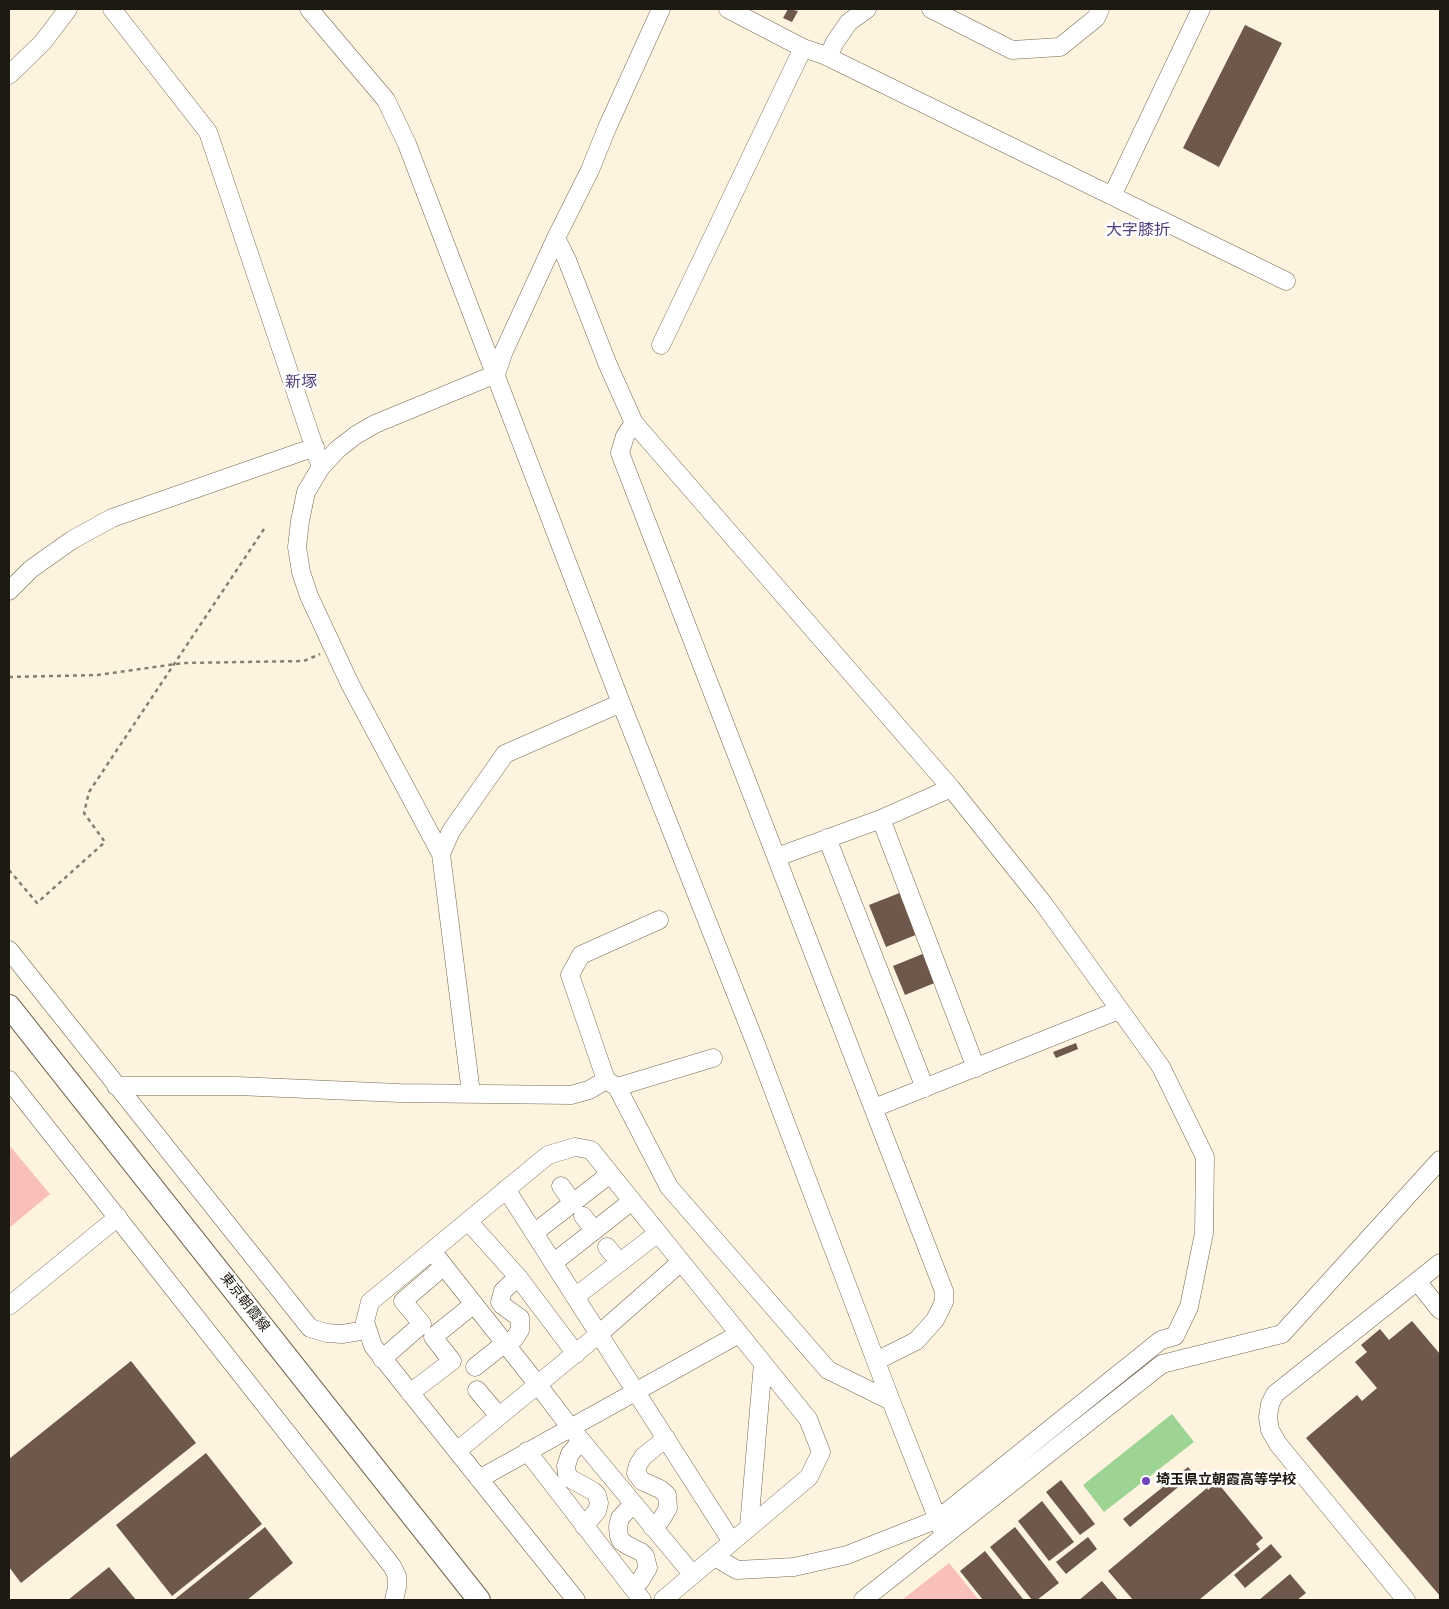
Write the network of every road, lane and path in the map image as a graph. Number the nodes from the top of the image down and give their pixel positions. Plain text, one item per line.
1 (68, 9) edge
2 (112, 9) edge
3 (309, 9) edge
4 (661, 9) edge
5 (728, 9) edge
6 (867, 9) edge
7 (931, 9) edge
8 (1100, 9) edge
9 (1201, 9) edge
10 (803, 48) junction
11 (828, 57) junction
12 (9, 74) edge
13 (1112, 196) junction
14 (556, 238) junction
15 (1286, 281) dead end
16 (661, 345) dead end
17 (496, 374) junction
18 (634, 423) junction
19 (315, 447) junction
20 (321, 467) junction
21 (264, 529) dead end
22 (9, 591) edge
23 (333, 648) junction
24 (174, 664) junction
25 (9, 677) edge
26 (621, 704) junction
27 (951, 788) junction
28 (881, 819) junction
29 (827, 838) junction
30 (441, 854) junction
31 (776, 857) junction
32 (9, 870) edge
33 (659, 920) dead end
34 (9, 950) edge
35 (9, 1006) edge
36 (1119, 1010) junction
37 (712, 1058) dead end
38 (976, 1068) junction
39 (9, 1080) edge
40 (612, 1084) junction
41 (116, 1086) junction
42 (925, 1088) junction
43 (471, 1093) junction
44 (874, 1108) junction
45 (1440, 1160) edge
46 (610, 1174) junction
47 (561, 1186) dead end
48 (506, 1189) junction
49 (632, 1201) junction
50 (578, 1209) junction
51 (118, 1217) junction
52 (468, 1221) junction
53 (594, 1230) junction
54 (534, 1233) junction
55 (658, 1233) junction
56 (607, 1247) dead end
57 (432, 1251) junction
58 (553, 1262) junction
59 (682, 1262) junction
60 (620, 1263) junction
61 (1440, 1263) edge
62 (444, 1266) junction
63 (518, 1277) junction
64 (1417, 1281) junction
65 (576, 1298) junction
66 (474, 1304) junction
67 (9, 1306) edge
68 (1440, 1310) edge
69 (367, 1330) junction
70 (599, 1334) junction
71 (739, 1334) junction
72 (1175, 1336) junction
73 (506, 1344) junction
74 (576, 1354) junction
75 (1195, 1356) junction
76 (382, 1358) junction
77 (876, 1361) junction
78 (763, 1363) junction
79 (475, 1367) dead end
80 (538, 1384) junction
81 (477, 1390) dead end
82 (635, 1391) junction
83 (410, 1393) junction
84 (892, 1402) junction
85 (499, 1416) junction
86 (570, 1427) junction
87 (666, 1438) junction
88 (581, 1441) junction
89 (457, 1451) junction
90 (527, 1452) junction
91 (479, 1478) junction
92 (633, 1504) junction
93 (584, 1526) junction
94 (652, 1527) junction
95 (749, 1527) junction
96 (941, 1527) junction
97 (732, 1542) junction
98 (715, 1557) junction
99 (692, 1576) junction
100 (636, 1593) edge
101 (394, 1600) edge
102 (479, 1600) edge
103 (576, 1600) edge
104 (663, 1600) edge
105 (863, 1600) edge
106 (1406, 1600) edge

1 - 12 lane
2 - 19 lane
3 - 17 lane
4 - 14 lane
5 - 10 lane
6 - 11 lane
7 - 8 lane
9 - 13 lane
10 - 11 lane
10 - 16 lane
11 - 13 lane
13 - 15 lane
14 - 17 lane
14 - 18 lane
17 - 20 lane
17 - 26 lane
18 - 27 lane
18 - 31 lane
19 - 20 lane
19 - 22 lane
20 - 23 lane
21 - 24 path
23 - 24 path
23 - 30 lane
24 - 25 path
24 - 32 path
26 - 30 lane
26 - 77 lane
27 - 28 lane
27 - 36 lane
28 - 29 lane
28 - 38 lane
29 - 31 lane
29 - 42 lane
30 - 43 lane
31 - 44 lane
33 - 40 lane
34 - 41 lane
35 - 102 main road, 東京朝霞線
36 - 38 lane
36 - 72 lane
37 - 40 lane
38 - 42 lane
39 - 51 lane
40 - 43 lane
40 - 84 lane
41 - 43 lane
41 - 69 lane
42 - 44 lane
44 - 77 lane
45 - 75 lane
46 - 48 lane
46 - 49 lane
46 - 50 lane
47 - 50 lane
48 - 52 lane
48 - 54 lane
49 - 53 lane
49 - 55 lane
50 - 53 lane
50 - 54 lane
51 - 67 lane
51 - 101 lane
52 - 57 lane
52 - 63 lane
53 - 58 lane
54 - 58 lane
55 - 59 lane
55 - 60 lane
56 - 60 lane
57 - 62 lane
57 - 69 lane
58 - 65 lane
59 - 70 lane
59 - 71 lane
60 - 65 lane
61 - 64 lane
62 - 66 lane
62 - 76 lane
63 - 73 lane
63 - 74 lane
64 - 68 lane
64 - 106 lane
65 - 70 lane
66 - 73 lane
66 - 83 lane
69 - 76 lane
70 - 74 lane
70 - 82 lane
71 - 78 lane
71 - 82 lane
72 - 75 lane
72 - 96 lane
73 - 79 lane
73 - 80 lane
74 - 80 lane
75 - 96 lane
76 - 83 lane
77 - 84 lane
78 - 95 lane
78 - 95 lane
80 - 85 lane
80 - 86 lane
81 - 85 lane
82 - 86 lane
82 - 87 lane
83 - 89 lane
84 - 96 lane
85 - 89 lane
86 - 88 lane
86 - 90 lane
87 - 94 lane
87 - 97 lane
88 - 92 lane
88 - 93 lane
89 - 91 lane
90 - 91 lane
90 - 93 lane
91 - 103 lane
92 - 94 lane
92 - 100 lane
93 - 100 lane
94 - 99 lane
95 - 97 lane
96 - 98 lane
96 - 105 lane
97 - 98 lane
98 - 99 lane
99 - 104 lane

